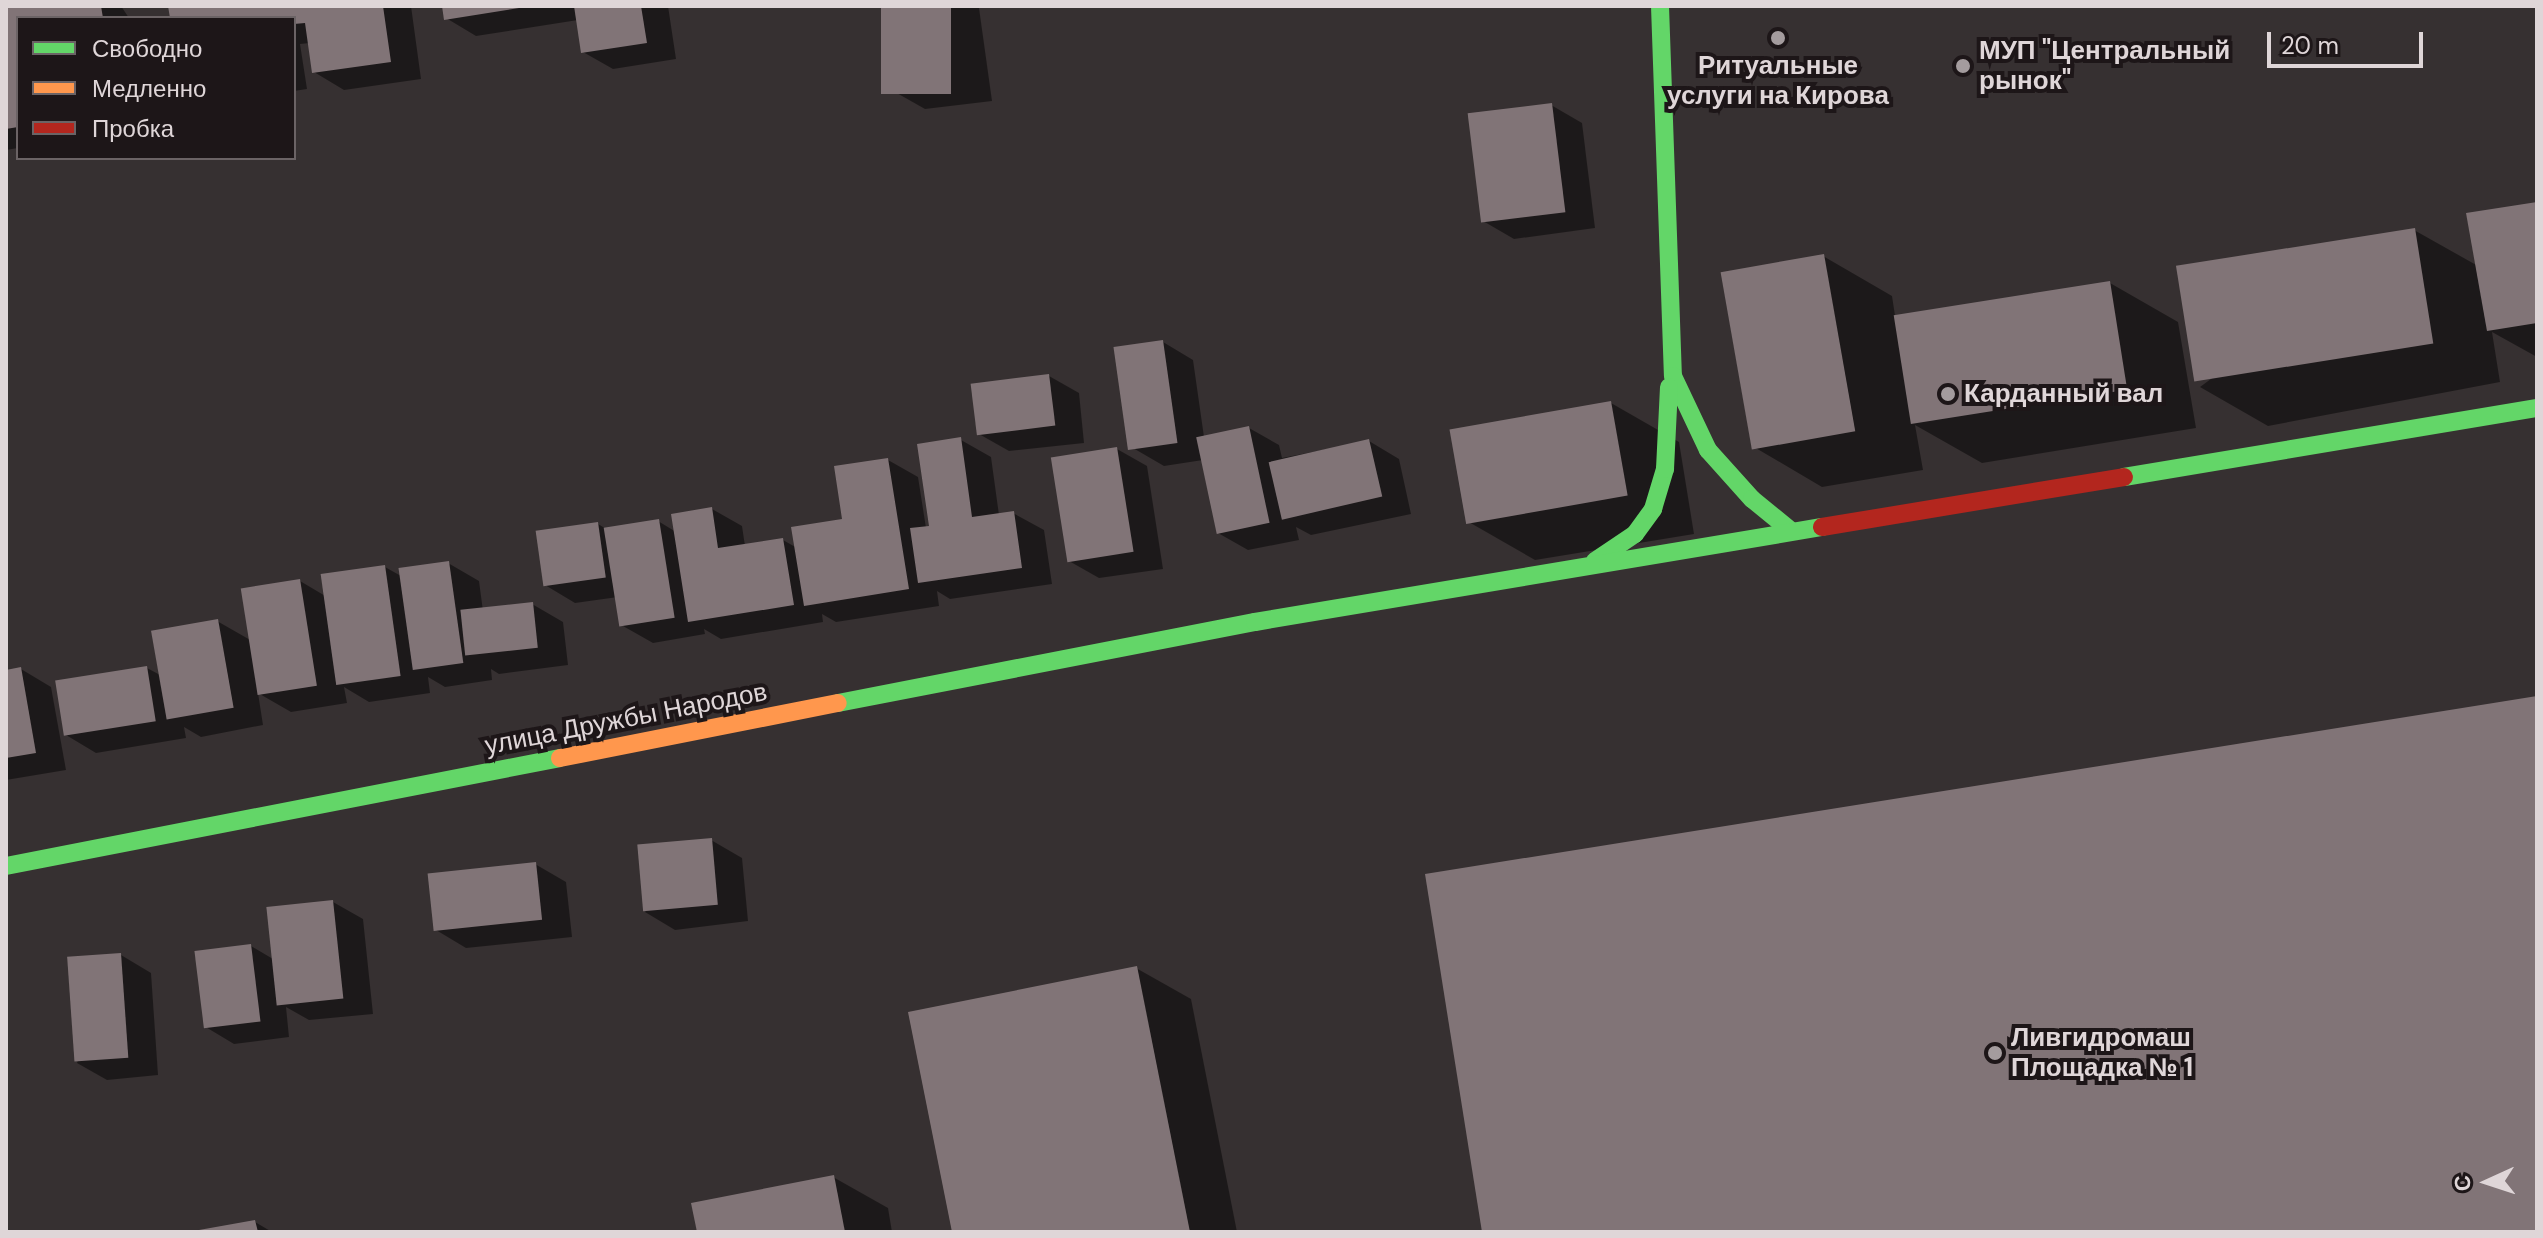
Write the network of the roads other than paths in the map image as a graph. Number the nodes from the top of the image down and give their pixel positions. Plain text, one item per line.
1 (1660, 6) edge
2 (1669, 357) junction
3 (2537, 408) edge
4 (1790, 530) junction
5 (1585, 565) junction
6 (6, 866) edge

1 - 2 street
2 - 4 street
2 - 5 street
3 - 4 street, улица Дружбы Народов
4 - 5 street, улица Дружбы Народов
5 - 6 street, улица Дружбы Народов

